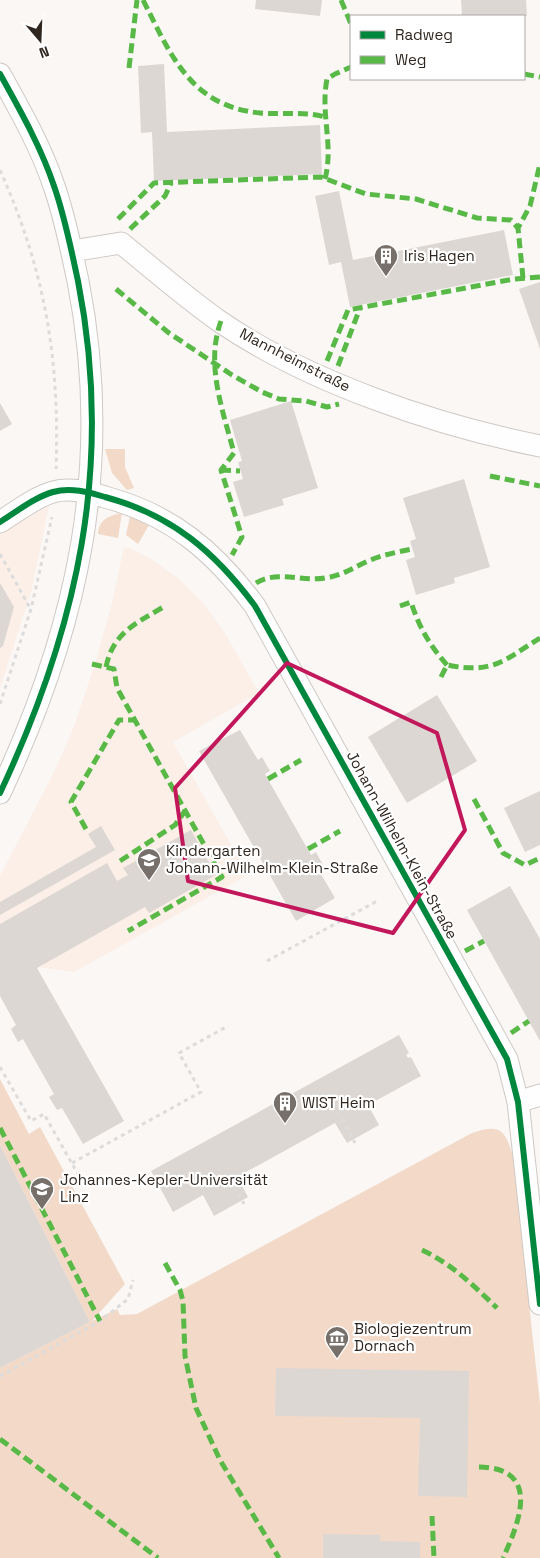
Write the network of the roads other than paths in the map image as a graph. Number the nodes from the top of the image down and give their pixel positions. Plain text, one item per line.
1 (0, 74) edge
2 (72, 251) junction
3 (540, 446) edge
4 (90, 493) junction
5 (0, 522) edge
6 (0, 793) edge
7 (540, 1095) edge
8 (518, 1102) junction
9 (540, 1304) edge

1 - 2 street
2 - 3 street, Mannheimstraße
2 - 4 street
4 - 5 street, Johann-Wilhelm-Klein-Straße
4 - 6 street
4 - 8 street, Johann-Wilhelm-Klein-Straße
7 - 8 street
8 - 9 street, Johann-Wilhelm-Klein-Straße

